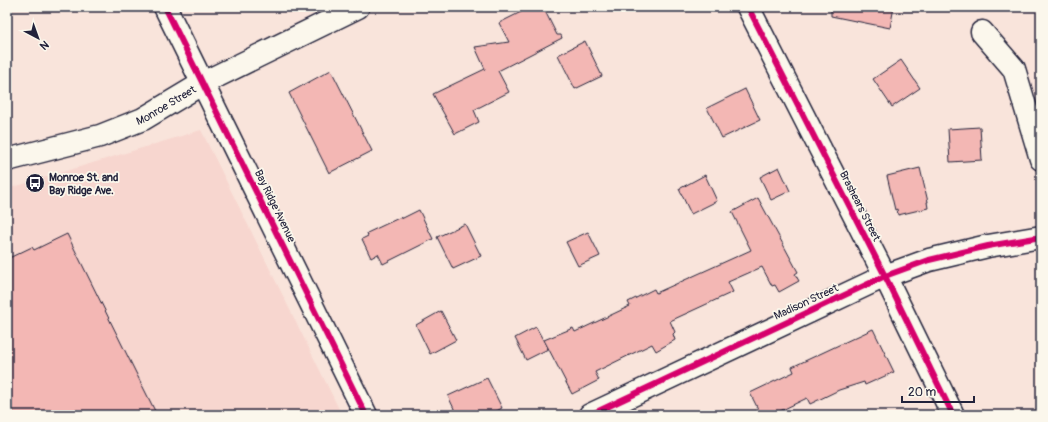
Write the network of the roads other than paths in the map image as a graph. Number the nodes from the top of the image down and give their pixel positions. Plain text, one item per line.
1 (165, 7) edge
2 (358, 7) edge
3 (748, 7) edge
4 (982, 32) dead end
5 (203, 83) junction
6 (1041, 159) edge
7 (7, 160) edge
8 (1041, 237) edge
9 (885, 276) junction
10 (366, 415) edge
11 (590, 415) edge
12 (953, 415) edge

1 - 5 street, Bay Ridge Avenue
2 - 5 street, Monroe Street
3 - 9 street, Brashears Street
4 - 6 street
5 - 7 street, Monroe Street
5 - 10 street, Bay Ridge Avenue
8 - 9 street, Madison Street
9 - 11 street, Madison Street
9 - 12 street, Brashears Street

